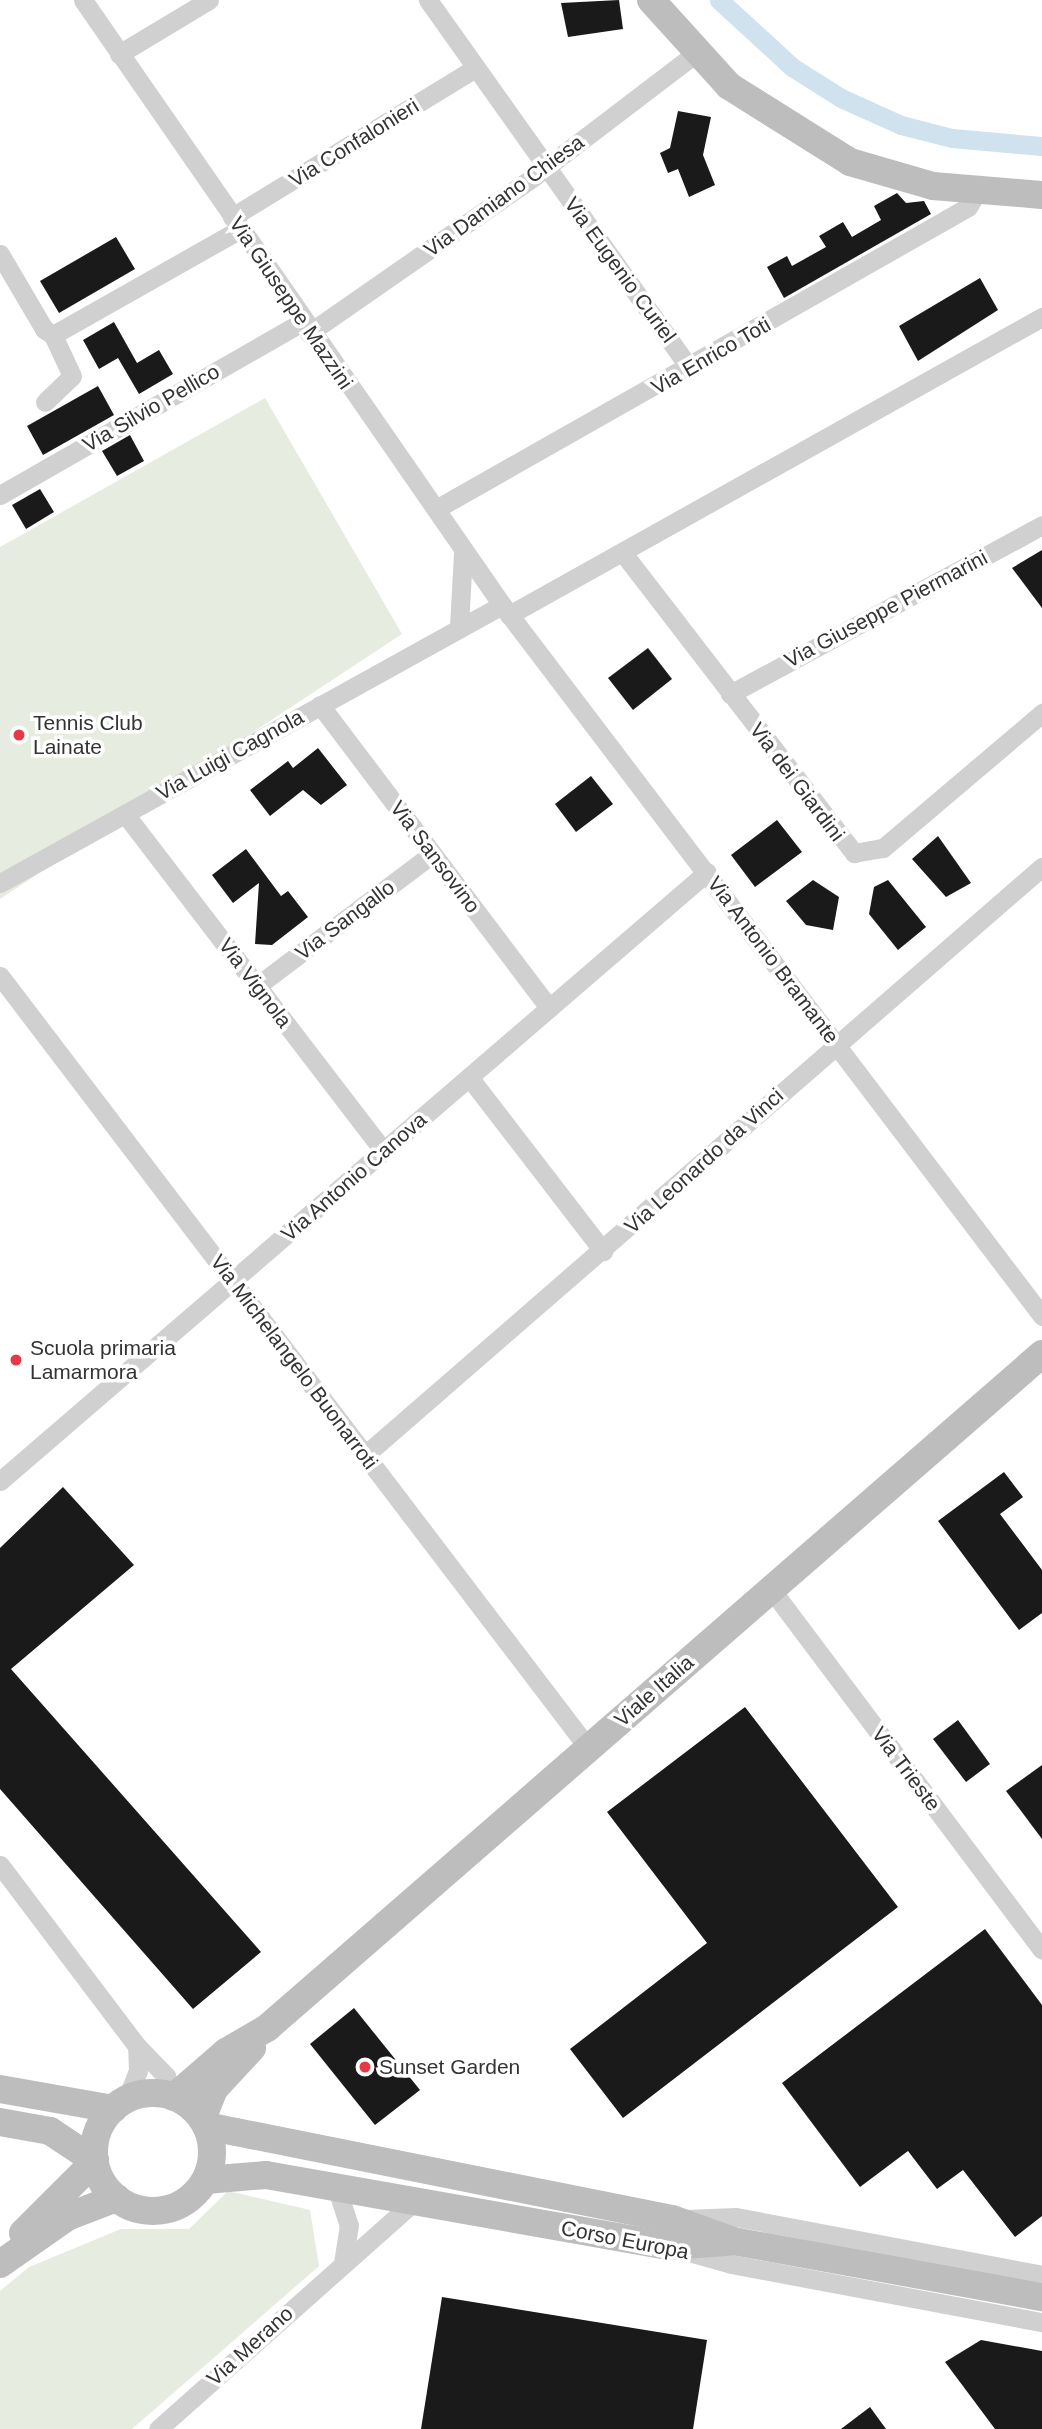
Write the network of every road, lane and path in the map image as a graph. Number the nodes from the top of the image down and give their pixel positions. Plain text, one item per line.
1 (83, 0) edge
2 (209, 0) edge
3 (428, 0) edge
4 (651, 0) edge
5 (119, 54) junction
6 (695, 54) junction
7 (475, 68) junction
8 (547, 168) junction
9 (977, 192) junction
10 (1042, 195) edge
11 (236, 223) junction
12 (0, 254) edge
13 (1042, 317) edge
14 (306, 327) junction
15 (53, 335) junction
16 (690, 368) junction
17 (45, 402) dead end
18 (0, 495) edge
19 (436, 509) junction
20 (1042, 525) edge
21 (463, 549) junction
22 (623, 553) junction
23 (505, 610) junction
24 (459, 627) junction
25 (730, 694) junction
26 (320, 705) junction
27 (1042, 713) edge
28 (125, 814) junction
29 (432, 854) junction
30 (1042, 867) edge
31 (707, 872) junction
32 (0, 883) edge
33 (0, 976) edge
34 (257, 986) junction
35 (549, 1008) junction
36 (836, 1044) junction
37 (470, 1077) junction
38 (384, 1151) junction
39 (603, 1251) junction
40 (233, 1280) junction
41 (1042, 1316) edge
42 (1042, 1354) edge
43 (365, 1455) junction
44 (0, 1480) edge
45 (771, 1589) junction
46 (588, 1748) junction
47 (0, 1866) edge
48 (1042, 1950) edge
49 (267, 2028) junction
50 (137, 2046) junction
51 (0, 2089) edge
52 (173, 2097) junction
53 (120, 2104) junction
54 (0, 2122) edge
55 (204, 2122) junction
56 (95, 2161) junction
57 (206, 2180) junction
58 (337, 2189) junction
59 (116, 2198) junction
60 (414, 2202) junction
61 (670, 2233) junction
62 (0, 2255) edge
63 (343, 2263) junction
64 (0, 2264) edge
65 (1042, 2275) edge
66 (1042, 2297) edge
67 (1042, 2322) edge
68 (158, 2429) edge

1 - 5 street, Via Giuseppe Mazzini
2 - 5 street
3 - 7 street, Via Eugenio Curiel
4 - 6 street
5 - 11 street, Via Giuseppe Mazzini
6 - 8 street, Via Damiano Chiesa
6 - 9 street
7 - 8 street, Via Eugenio Curiel
7 - 11 street, Via Confalonieri
8 - 14 street, Via Damiano Chiesa
8 - 16 street, Via Eugenio Curiel
9 - 10 street
9 - 16 street, Via Enrico Toti
11 - 14 street, Via Giuseppe Mazzini
11 - 15 street, Via Confalonieri
12 - 15 street
13 - 22 street, Via Luigi Cagnola
14 - 18 street, Via Silvio Pellico
14 - 19 street, Via Giuseppe Mazzini
15 - 17 street
16 - 19 street, Via Enrico Toti
19 - 21 street, Via Giuseppe Mazzini
20 - 25 street, Via Giuseppe Piermarini
21 - 23 street, Via Giuseppe Mazzini
21 - 24 street
22 - 23 street, Via Luigi Cagnola
22 - 25 street, Via dei Giardini
23 - 24 street, Via Luigi Cagnola
23 - 31 street, Via Antonio Bramante
24 - 26 street, Via Luigi Cagnola
25 - 27 street, Via dei Giardini
26 - 28 street, Via Luigi Cagnola
26 - 29 street, Via Sansovino
28 - 32 street, Via Luigi Cagnola
28 - 34 street, Via Vignola
29 - 34 street, Via Sangallo
29 - 35 street, Via Sansovino
30 - 36 street, Via Leonardo da Vinci
31 - 35 street, Via Antonio Canova
31 - 36 street, Via Antonio Bramante
33 - 40 street, Via Michelangelo Buonarroti
34 - 38 street, Via Vignola
35 - 37 street, Via Antonio Canova
36 - 39 street, Via Leonardo da Vinci
36 - 41 street, Via Antonio Bramante
37 - 38 street, Via Antonio Canova
37 - 39 street
38 - 40 street, Via Antonio Canova
39 - 43 street, Via Leonardo da Vinci
40 - 43 street, Via Michelangelo Buonarroti
40 - 44 street, Via Antonio Canova
42 - 45 street, Viale Italia
43 - 46 street, Via Michelangelo Buonarroti
45 - 46 street, Viale Italia
45 - 48 street, Via Trieste
46 - 49 street, Viale Italia
47 - 50 street
49 - 52 street, Viale Italia
49 - 55 street, Viale Italia
50 - 52 street
50 - 53 street
51 - 53 street
52 - 53 street
52 - 55 street
53 - 56 street
54 - 56 street
55 - 57 street
55 - 61 street, Corso Europa
56 - 59 street
56 - 62 street
57 - 58 street, Corso Europa
57 - 59 street
58 - 60 street, Corso Europa
58 - 63 street
59 - 64 street
60 - 61 street, Corso Europa
60 - 63 street, Via Merano
61 - 65 street, Corso Europa
61 - 66 street
61 - 67 street, Corso Europa
63 - 68 street, Via Merano

